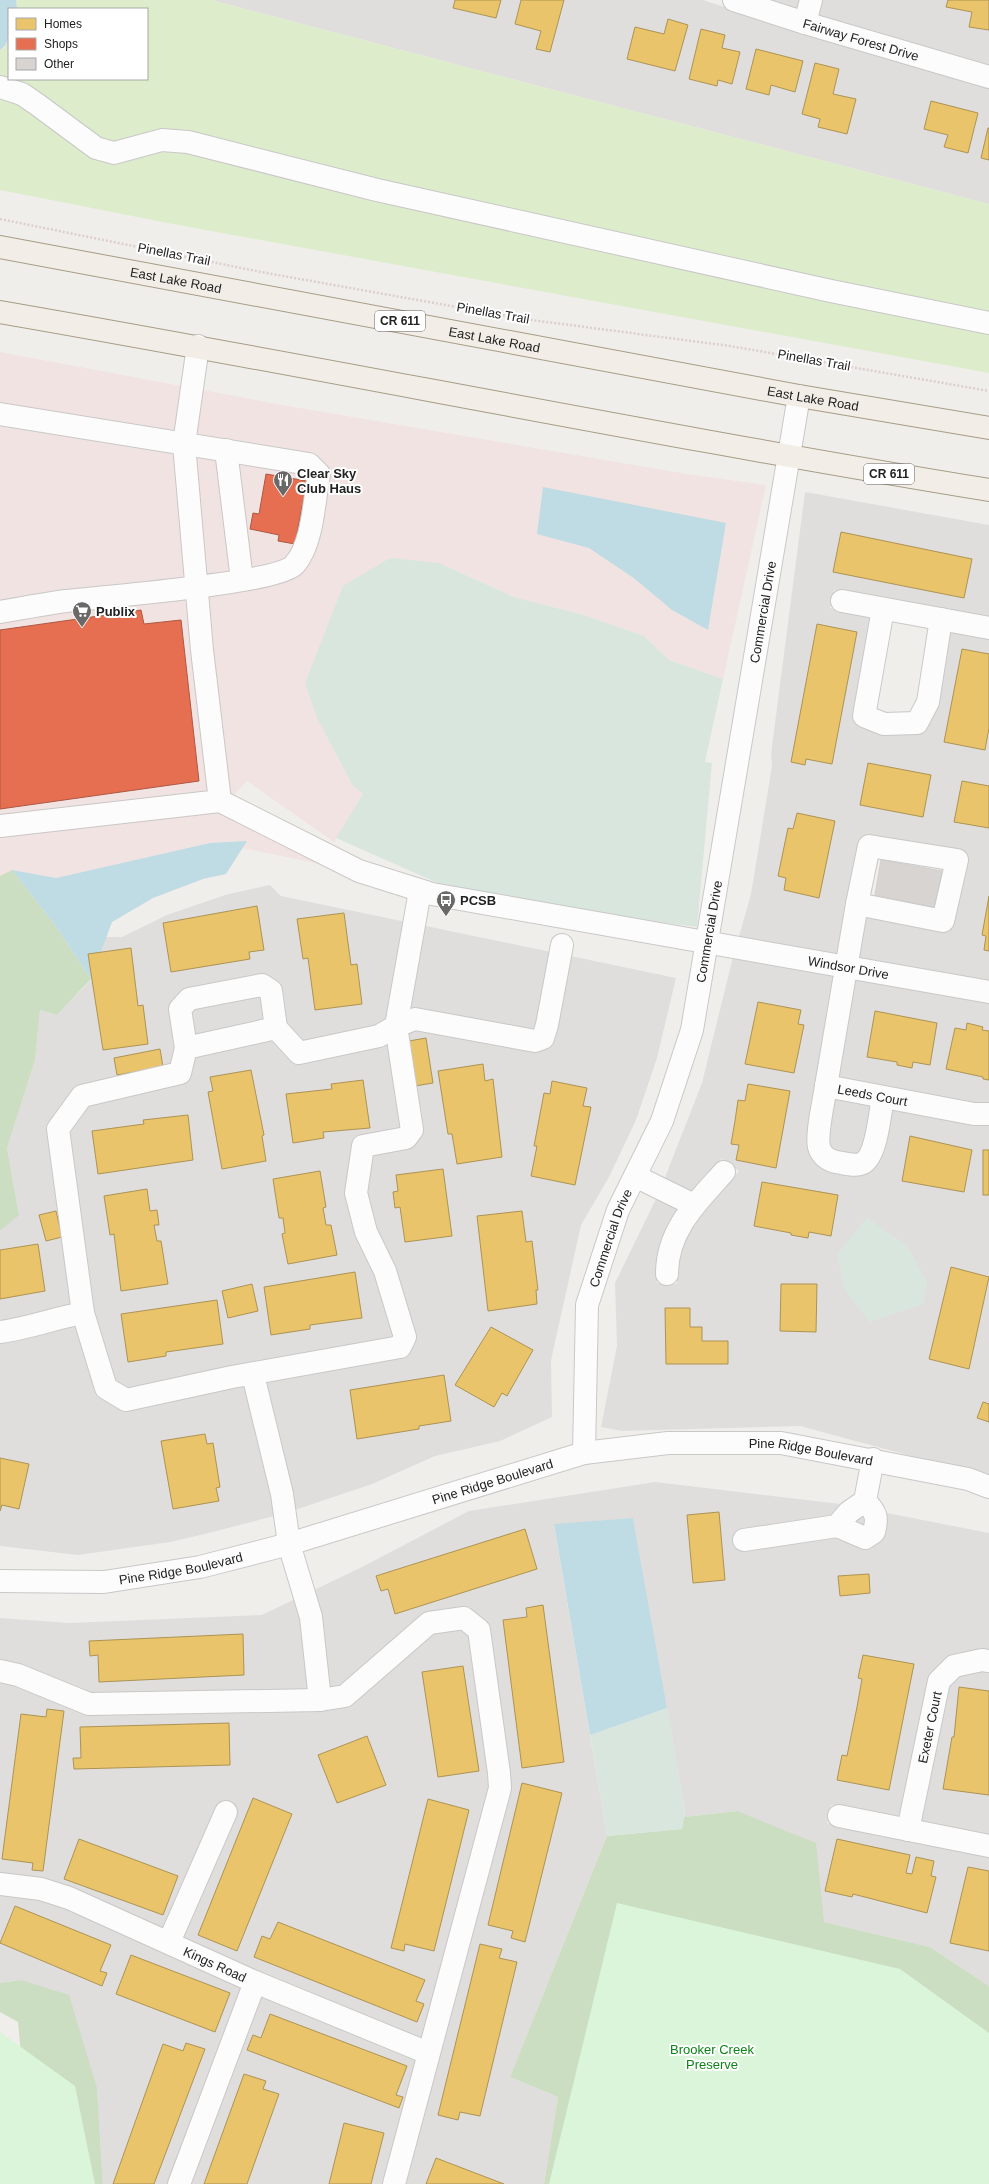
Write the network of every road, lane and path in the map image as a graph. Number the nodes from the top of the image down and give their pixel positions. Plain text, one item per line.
1 (734, 0) edge
2 (811, 0) edge
3 (804, 23) junction
4 (989, 77) edge
5 (0, 87) edge
6 (0, 219) edge
7 (0, 247) edge
8 (0, 312) edge
9 (989, 323) edge
10 (198, 346) junction
11 (989, 391) edge
12 (799, 396) junction
13 (0, 414) edge
14 (989, 428) edge
15 (184, 444) junction
16 (226, 450) junction
17 (789, 457) junction
18 (989, 490) edge
19 (242, 580) junction
20 (197, 586) junction
21 (842, 601) dead end
22 (883, 609) junction
23 (0, 612) edge
24 (941, 619) junction
25 (989, 628) edge
26 (220, 801) junction
27 (0, 826) edge
28 (420, 891) junction
29 (857, 904) junction
30 (708, 943) junction
31 (562, 945) dead end
32 (847, 968) junction
33 (989, 992) edge
34 (396, 1026) junction
35 (276, 1028) junction
36 (186, 1048) junction
37 (826, 1086) junction
38 (883, 1097) junction
39 (989, 1114) edge
40 (724, 1172) dead end
41 (635, 1176) junction
42 (694, 1205) junction
43 (667, 1274) dead end
44 (83, 1313) junction
45 (0, 1332) edge
46 (253, 1375) junction
47 (584, 1453) junction
48 (873, 1459) junction
49 (989, 1487) edge
50 (865, 1501) junction
51 (837, 1526) junction
52 (744, 1540) dead end
53 (289, 1544) junction
54 (0, 1581) edge
55 (989, 1661) edge
56 (0, 1671) edge
57 (320, 1700) junction
58 (226, 1812) dead end
59 (839, 1816) dead end
60 (908, 1830) junction
61 (989, 1846) edge
62 (0, 1884) edge
63 (169, 1942) junction
64 (255, 1982) junction
65 (428, 2053) junction
66 (179, 2184) edge
67 (394, 2184) edge

1 - 3 street, Fairway Forest Drive
2 - 3 street
3 - 4 street, Fairway Forest Drive
5 - 9 street
6 - 11 path, Pinellas Trail
7 - 12 main road, East Lake Road / CR 611
8 - 10 main road, CR 611
10 - 15 street
10 - 17 main road, CR 611
12 - 14 main road, East Lake Road / CR 611
12 - 17 street, Commercial Drive
13 - 15 street
15 - 16 street
15 - 20 street
16 - 19 street
16 - 19 street
17 - 18 main road, CR 611
17 - 30 street, Commercial Drive
19 - 20 street
20 - 23 street
20 - 26 street
21 - 22 street
22 - 24 street
22 - 24 street
24 - 25 street
26 - 27 street
26 - 28 street, Windsor Drive
28 - 30 street, Windsor Drive
28 - 34 street
29 - 29 street, Leeds Court
29 - 32 street, Leeds Court
30 - 32 street, Windsor Drive
30 - 41 street, Commercial Drive
31 - 34 street
32 - 33 street, Windsor Drive
32 - 37 street, Leeds Court
34 - 35 street
34 - 46 street
35 - 36 street
35 - 36 street
36 - 44 street
37 - 38 street, Leeds Court
37 - 38 street
38 - 39 street, Leeds Court
40 - 42 street
41 - 42 street
41 - 47 street, Commercial Drive
42 - 43 street
44 - 45 street
44 - 46 street
46 - 53 street
47 - 48 street, Pine Ridge Boulevard
47 - 53 street, Pine Ridge Boulevard
48 - 49 street, Pine Ridge Boulevard
48 - 50 street
50 - 51 street
50 - 51 street
51 - 52 street
53 - 54 street, Pine Ridge Boulevard
53 - 57 street
55 - 60 street, Exeter Court
56 - 57 street
57 - 65 street
58 - 63 street
59 - 60 street
60 - 61 street
62 - 63 street, Kings Road
63 - 64 street, Kings Road
64 - 65 street, Kings Road
64 - 66 street
65 - 67 street

